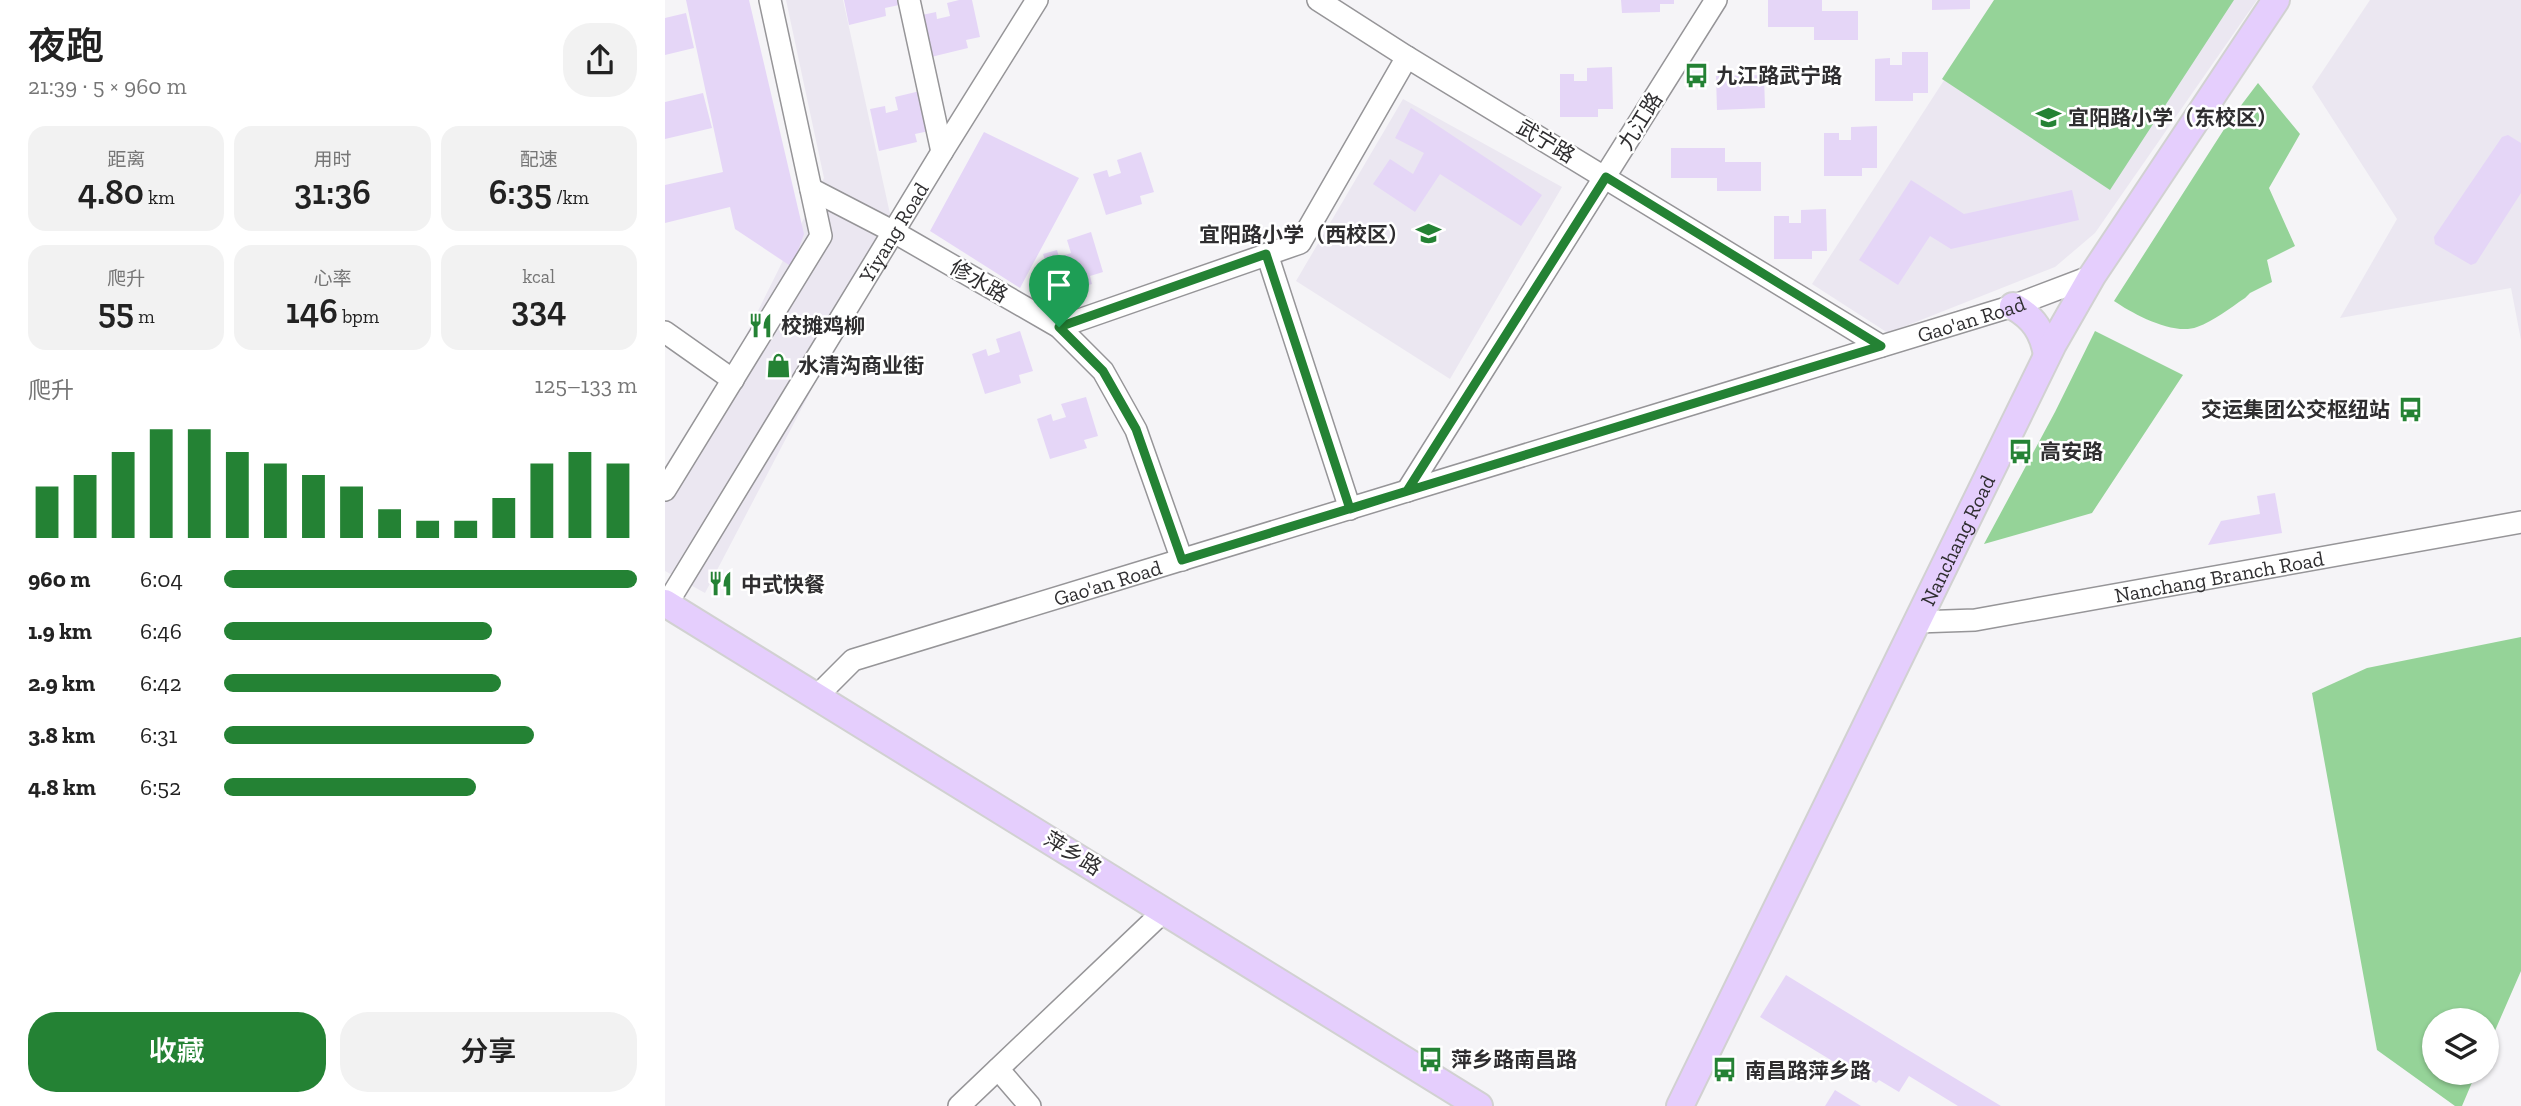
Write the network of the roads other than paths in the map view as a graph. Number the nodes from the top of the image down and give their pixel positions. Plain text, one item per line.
1 (770, 0) edge
2 (909, 0) edge
3 (1037, 0) edge
4 (1318, 0) edge
5 (1716, 0) edge
6 (2276, 0) edge
7 (1407, 57) junction
8 (942, 152) junction
9 (1606, 177) junction
10 (811, 189) junction
11 (894, 232) junction
12 (1266, 254) junction
13 (2092, 276) junction
14 (2014, 306) junction
15 (1059, 327) junction
16 (665, 332) edge
17 (1881, 346) junction
18 (2047, 355) junction
19 (733, 380) junction
20 (665, 490) edge
21 (1407, 491) junction
22 (1350, 509) junction
23 (2521, 522) edge
24 (1182, 560) junction
25 (666, 605) edge
26 (1917, 622) junction
27 (817, 696) junction
28 (1165, 911) junction
29 (998, 1069) junction
30 (959, 1106) edge
31 (1030, 1106) edge
32 (1479, 1106) edge
33 (1680, 1106) edge

1 - 10 street
2 - 8 street
3 - 8 street, Yiyang Road
4 - 7 street, 武宁路
5 - 9 street, 九江路
6 - 13 main road, Nanchang Road
7 - 9 street, 武宁路
7 - 12 street
8 - 11 street, Yiyang Road
9 - 17 street, 武宁路
9 - 21 street, 九江路
10 - 11 street, 修水路
10 - 19 street
11 - 15 street, 修水路
11 - 25 street, Yiyang Road
12 - 15 street
12 - 22 street
13 - 14 street, Gao'an Road
13 - 18 main road, Nanchang Road
14 - 17 street, Gao'an Road
14 - 18 main road
15 - 24 street, 修水路
16 - 19 street
17 - 21 street, Gao'an Road
18 - 26 main road, Nanchang Road
19 - 20 street
21 - 22 street, Gao'an Road
22 - 24 street, Gao'an Road
23 - 26 street, Nanchang Branch Road
24 - 27 street, Gao'an Road
25 - 27 main road, 萍乡路
26 - 33 main road, Nanchang Road
27 - 28 main road, 萍乡路
28 - 29 street
28 - 32 main road, 萍乡路
29 - 30 street
29 - 31 street

